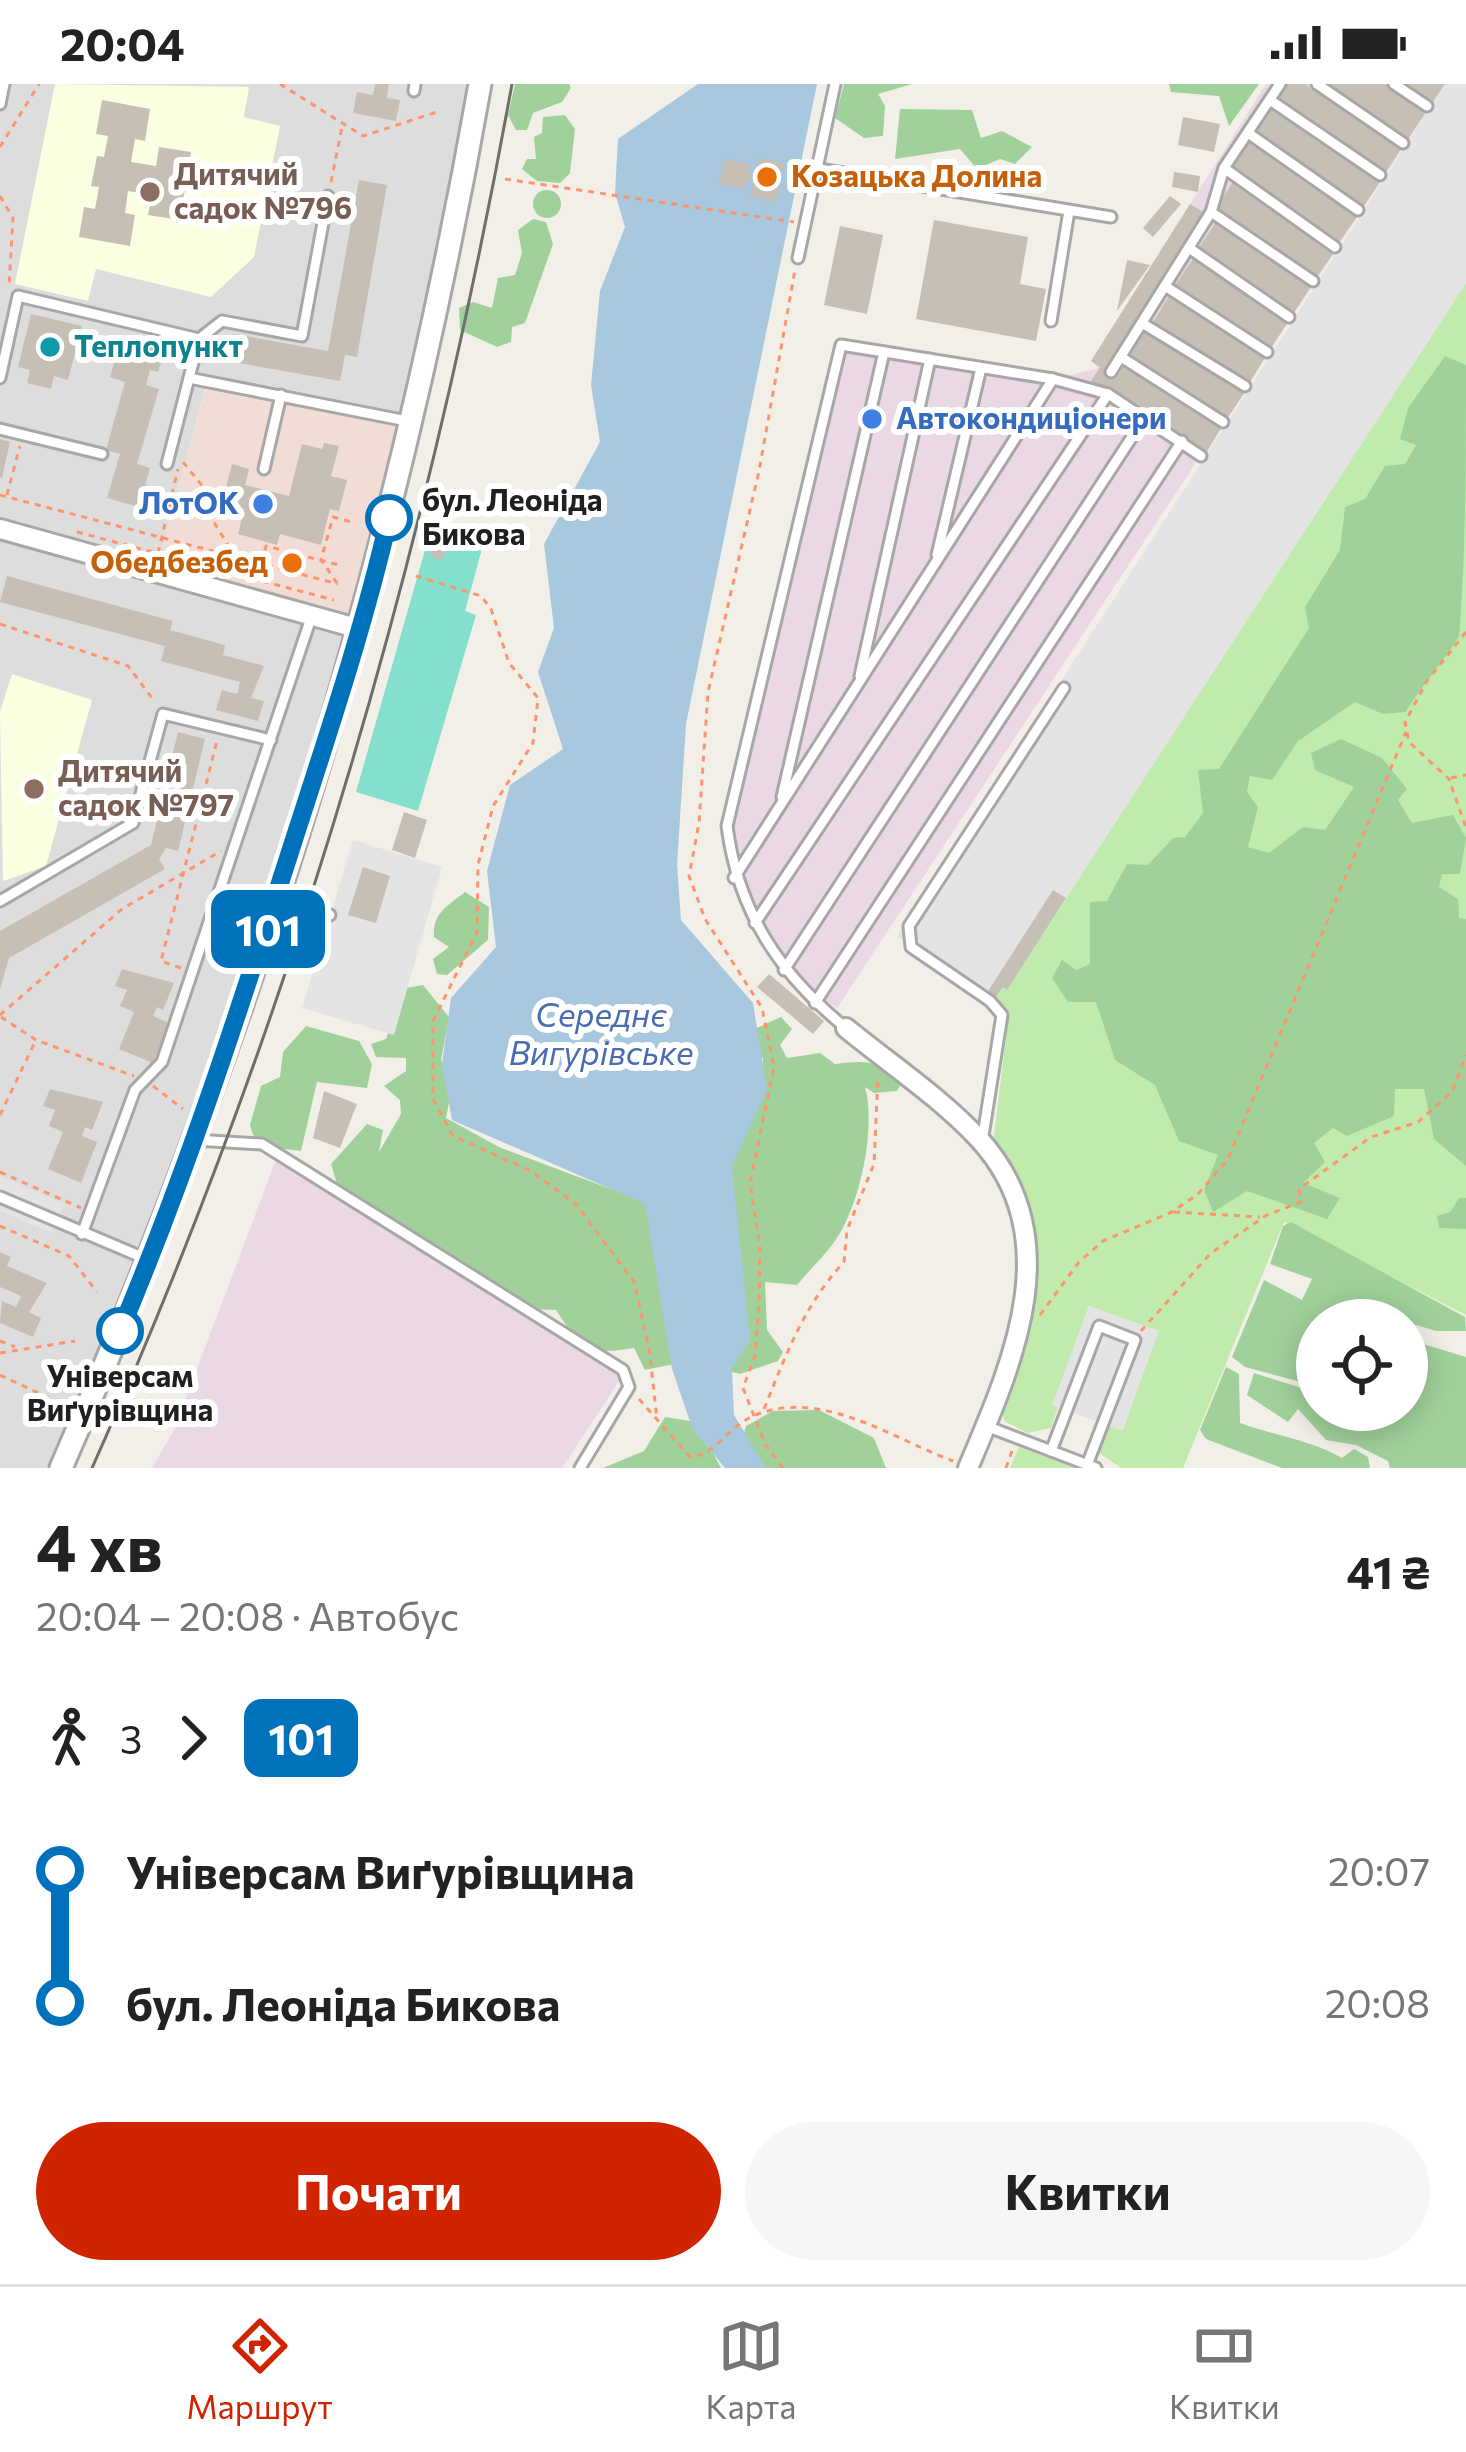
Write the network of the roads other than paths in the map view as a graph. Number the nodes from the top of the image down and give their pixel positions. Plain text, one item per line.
1 (4, 84) edge
2 (480, 84) edge
3 (835, 84) edge
4 (1280, 84) edge
5 (1317, 84) edge
6 (1394, 84) edge
7 (1270, 100) junction
8 (0, 104) edge
9 (1427, 106) dead end
10 (1248, 133) junction
11 (1403, 143) dead end
12 (1224, 168) junction
13 (819, 169) junction
14 (1380, 175) dead end
15 (328, 196) road end
16 (1358, 210) dead end
17 (1069, 211) junction
18 (1211, 212) junction
19 (1111, 218) dead end
20 (1335, 247) dead end
21 (1189, 248) junction
22 (798, 258) dead end
23 (1312, 281) dead end
24 (1165, 286) junction
25 (1289, 317) dead end
26 (1051, 321) dead end
27 (1142, 323) junction
28 (199, 338) junction
29 (884, 352) junction
30 (1267, 352) dead end
31 (1121, 357) junction
32 (930, 359) junction
33 (981, 368) junction
34 (1112, 372) dead end
35 (0, 378) edge
36 (189, 378) junction
37 (1053, 379) junction
38 (1245, 386) dead end
39 (1108, 394) junction
40 (281, 395) junction
41 (1145, 416) junction
42 (411, 422) junction
43 (1223, 422) dead end
44 (0, 429) edge
45 (1182, 441) junction
46 (102, 454) dead end
47 (1201, 456) dead end
48 (167, 464) dead end
49 (264, 469) dead end
50 (0, 529) edge
51 (935, 563) junction
52 (311, 616) junction
53 (361, 629) junction
54 (859, 683) junction
55 (1064, 688) dead end
56 (271, 740) junction
57 (780, 806) junction
58 (734, 878) junction
59 (278, 899) junction
60 (0, 901) edge
61 (330, 915) dead end
62 (755, 923) junction
63 (784, 970) junction
64 (815, 1003) junction
65 (846, 1028) joint
66 (196, 1140) junction
67 (982, 1142) junction
68 (0, 1197) edge
69 (82, 1234) junction
70 (149, 1260) junction
71 (986, 1426) junction
72 (1051, 1451) junction
73 (1091, 1466) edge
74 (968, 1467) edge
75 (61, 1468) edge
76 (580, 1468) edge

1 - 8 lane
2 - 42 street
3 - 13 lane
4 - 7 lane
5 - 11 lane
6 - 9 lane
7 - 10 lane
7 - 14 lane
10 - 12 lane
10 - 16 lane
12 - 18 lane
12 - 20 lane
13 - 17 lane
13 - 22 lane
15 - 28 lane
17 - 19 lane
17 - 26 lane
18 - 21 lane
18 - 23 lane
21 - 24 lane
21 - 25 lane
24 - 27 lane
24 - 30 lane
27 - 31 lane
27 - 38 lane
28 - 35 lane
28 - 36 lane
29 - 32 lane
29 - 57 lane
29 - 58 lane
31 - 34 lane
31 - 43 lane
32 - 33 lane
32 - 54 lane
33 - 37 lane
33 - 51 lane
36 - 40 lane
36 - 48 lane
37 - 39 lane
37 - 51 lane
39 - 41 lane
39 - 62 lane
40 - 42 lane
40 - 49 lane
41 - 45 lane
41 - 63 lane
42 - 53 street
44 - 46 lane
45 - 47 lane
45 - 64 lane
50 - 52 street
51 - 54 lane
52 - 53 street
52 - 56 lane
53 - 59 street
54 - 57 lane
55 - 67 lane
56 - 60 lane
56 - 69 lane
57 - 58 lane
58 - 62 lane
59 - 61 lane
59 - 66 street
62 - 63 lane
63 - 64 lane
64 - 65 lane
65 - 67 street
66 - 70 street
66 - 76 lane
67 - 71 street
68 - 69 lane
69 - 70 lane
70 - 75 street
71 - 72 lane
71 - 74 street
72 - 73 lane
72 - 73 lane

